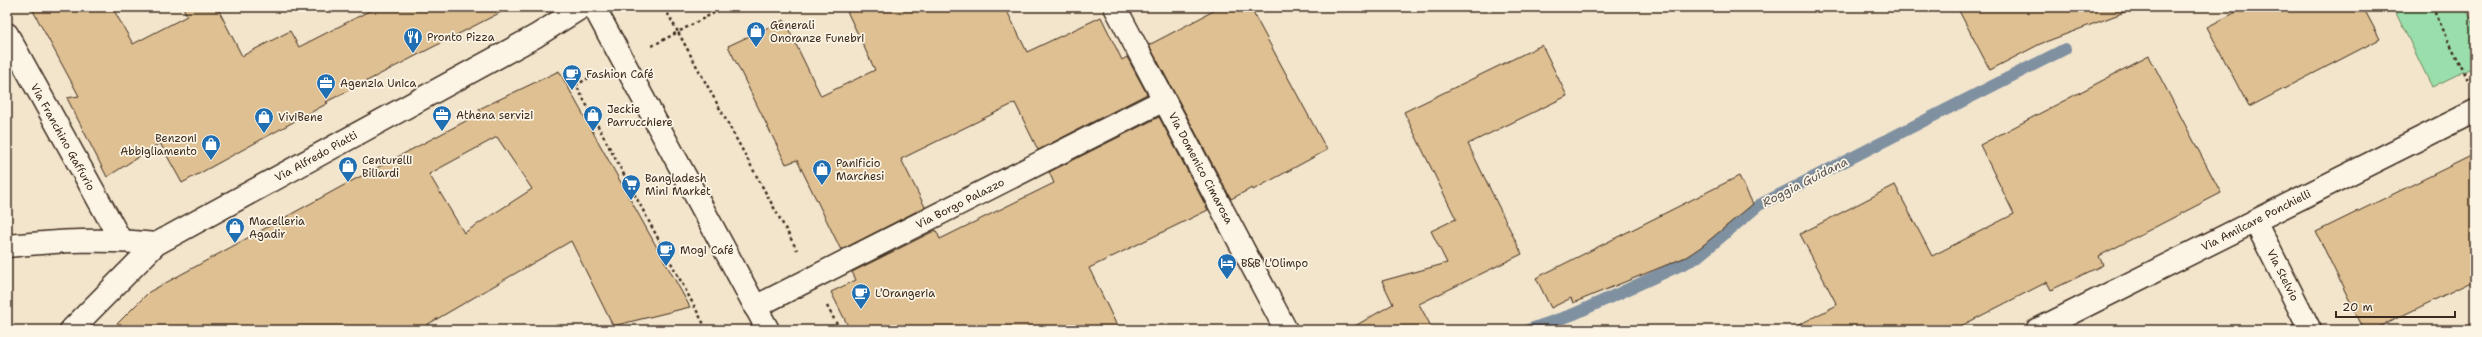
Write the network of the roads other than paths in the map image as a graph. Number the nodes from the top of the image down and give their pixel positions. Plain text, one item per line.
1 (582, 7) edge
2 (594, 7) edge
3 (1115, 7) edge
4 (7, 34) edge
5 (1164, 100) junction
6 (2475, 111) edge
7 (2255, 221) junction
8 (120, 239) junction
9 (156, 244) junction
10 (7, 246) edge
11 (755, 307) junction
12 (2048, 328) edge
13 (71, 330) edge
14 (768, 330) edge
15 (1286, 330) edge
16 (2310, 330) edge

1 - 9 street, Via Alfredo Piatti
2 - 11 street
3 - 5 street, Via Domenico Cimarosa
4 - 8 street, Via Franchino Gaffurio
5 - 11 street, Via Borgo Palazzo
5 - 15 street, Via Domenico Cimarosa
6 - 7 street, Via Amilcare Ponchielli
7 - 12 street, Via Amilcare Ponchielli
7 - 16 street, Via Stelvio
8 - 9 street
8 - 10 street
9 - 13 street, Via Alfredo Piatti
11 - 14 street

